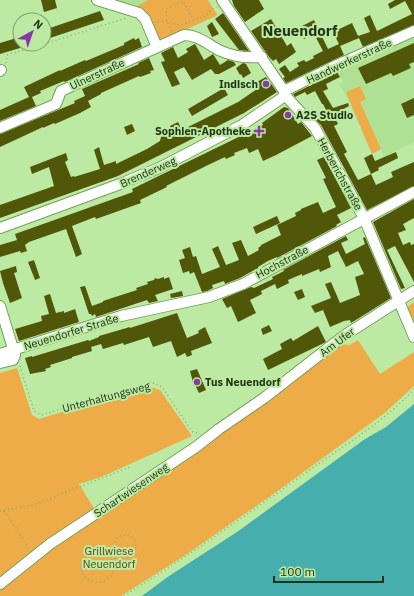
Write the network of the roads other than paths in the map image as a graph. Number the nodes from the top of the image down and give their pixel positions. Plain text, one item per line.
1 (97, 0) edge
2 (223, 2) edge
3 (414, 31) edge
4 (157, 47) junction
5 (262, 57) junction
6 (284, 93) junction
7 (0, 128) edge
8 (414, 192) edge
9 (364, 218) junction
10 (0, 228) edge
11 (414, 292) edge
12 (398, 301) junction
13 (0, 306) edge
14 (142, 312) joint
15 (414, 337) edge
16 (14, 352) junction
17 (0, 354) edge
18 (0, 363) edge
19 (264, 398) joint
20 (0, 584) edge

1 - 4 street
2 - 5 street, Herberichstraße
3 - 6 street, Handwerkerstraße
4 - 5 street, Ulnerstraße
4 - 7 street, Ulnerstraße
5 - 6 street, Herberichstraße
6 - 9 street, Herberichstraße
6 - 10 street, Brenderweg
8 - 9 street, Hochstraße
9 - 12 street, Herberichstraße
9 - 14 street, Hochstraße
11 - 12 street, Am Ufer
12 - 15 street, Herberichstraße
12 - 19 street, Am Ufer
13 - 16 street
14 - 16 street, Neuendorfer Straße
16 - 17 street, Neuendorfer Straße
16 - 18 street
19 - 20 street, Schartwiesenweg

